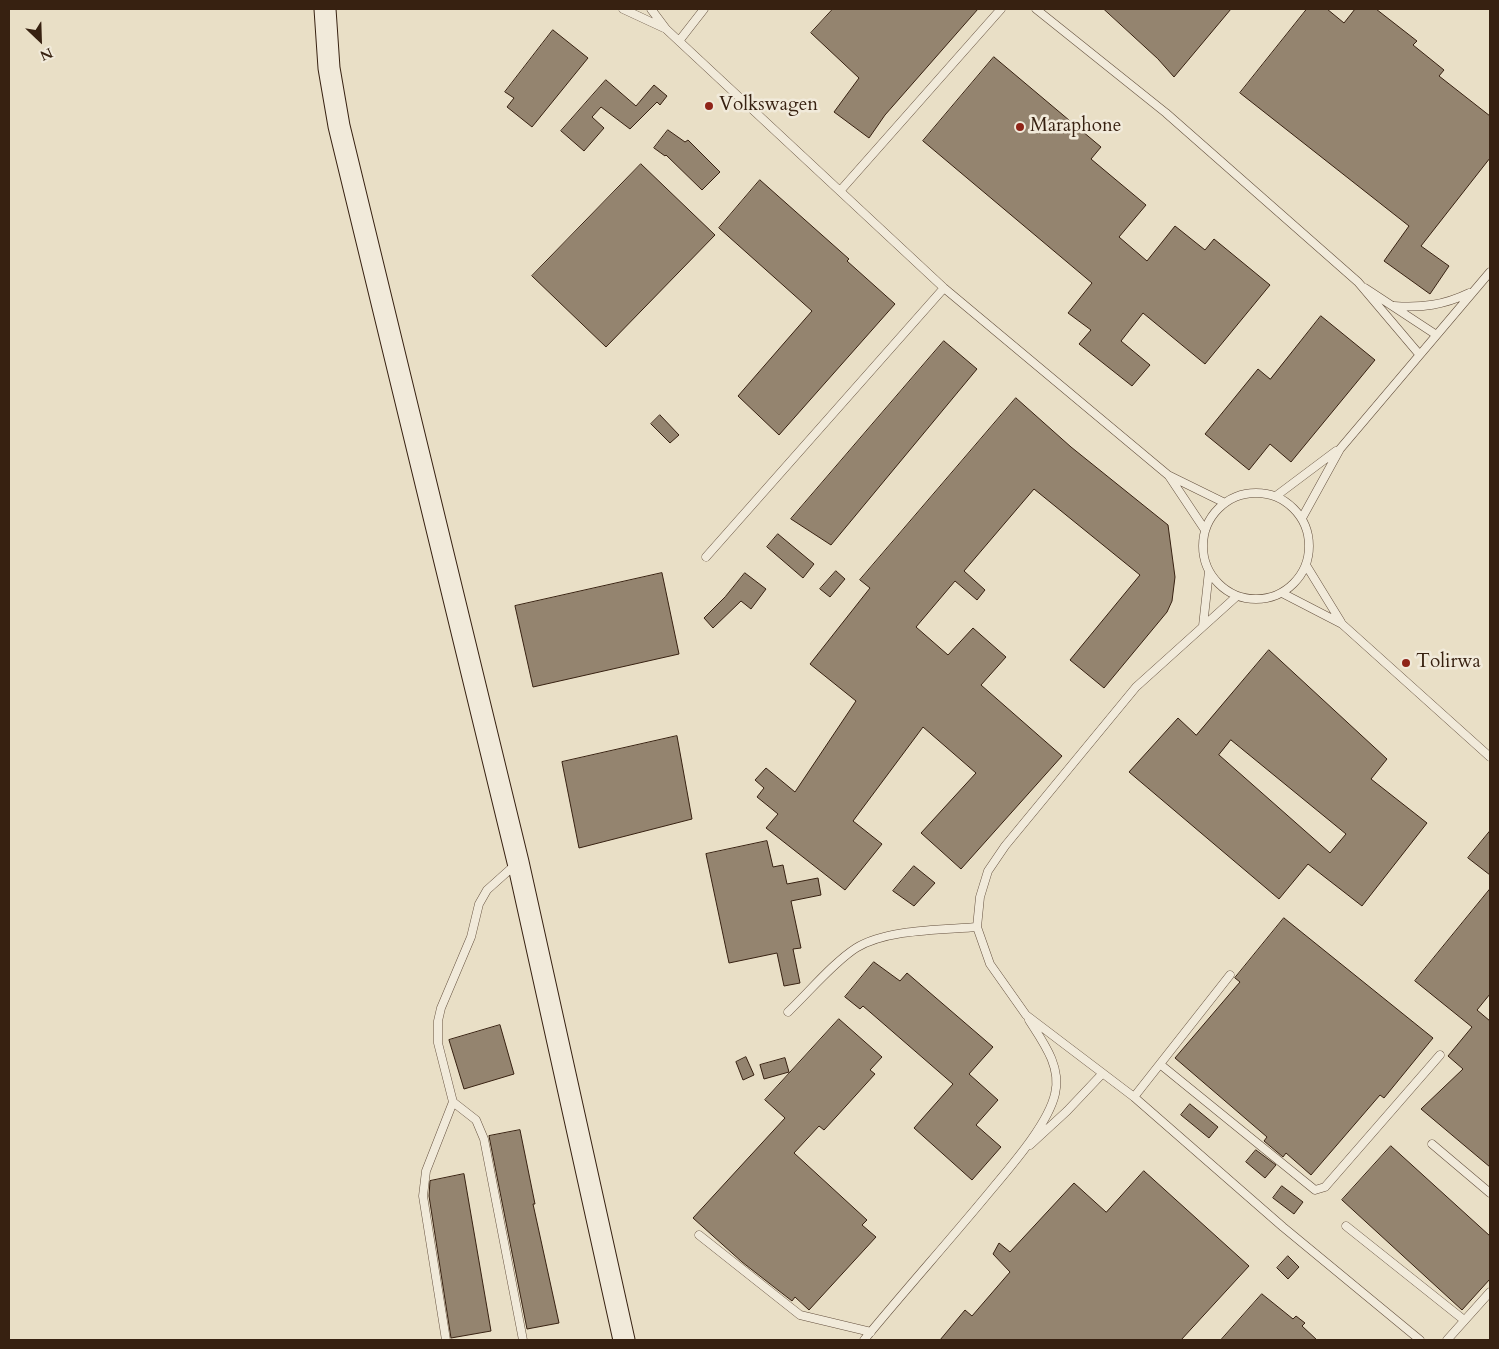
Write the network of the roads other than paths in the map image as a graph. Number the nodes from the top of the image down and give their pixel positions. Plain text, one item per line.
1 (325, 9) edge
2 (623, 9) edge
3 (651, 9) edge
4 (704, 9) edge
5 (1001, 9) edge
6 (1036, 9) edge
7 (666, 29) junction
8 (679, 41) junction
9 (840, 191) junction
10 (1490, 272) edge
11 (1358, 282) junction
12 (944, 288) junction
13 (1474, 291) junction
14 (1394, 306) junction
15 (1435, 334) junction
16 (1419, 354) junction
17 (1340, 449) junction
18 (1168, 475) junction
19 (1276, 496) junction
20 (1224, 503) junction
21 (1302, 518) junction
22 (1205, 530) junction
23 (706, 557) dead end
24 (1306, 566) junction
25 (1209, 571) junction
26 (1282, 593) junction
27 (1237, 596) junction
28 (1342, 624) junction
29 (1203, 626) junction
30 (1490, 758) edge
31 (518, 862) junction
32 (977, 927) junction
33 (1230, 976) dead end
34 (788, 1012) dead end
35 (1026, 1015) junction
36 (1440, 1055) dead end
37 (1161, 1065) junction
38 (1102, 1074) junction
39 (1134, 1097) junction
40 (453, 1102) junction
41 (1432, 1144) dead end
42 (1023, 1151) junction
43 (1490, 1193) edge
44 (1346, 1226) dead end
45 (699, 1235) dead end
46 (1490, 1292) edge
47 (1464, 1320) junction
48 (871, 1332) junction
49 (446, 1340) edge
50 (523, 1340) edge
51 (624, 1340) edge
52 (864, 1340) edge
53 (1420, 1340) edge
54 (1447, 1340) edge

1 - 31 main road
2 - 7 lane
3 - 7 lane
4 - 8 lane
5 - 9 lane
6 - 11 lane
7 - 8 lane
8 - 9 lane
9 - 12 lane
10 - 13 lane
11 - 14 lane
11 - 16 lane
12 - 18 lane
12 - 23 lane
13 - 14 lane
13 - 15 lane
14 - 15 lane
15 - 16 lane
16 - 17 lane
17 - 19 lane
17 - 21 lane
18 - 20 lane
18 - 22 lane
19 - 20 lane
19 - 21 lane
20 - 22 lane
21 - 24 lane
22 - 25 lane
24 - 26 lane
24 - 28 lane
25 - 27 lane
25 - 29 lane
26 - 27 lane
26 - 28 lane
27 - 29 lane
28 - 30 lane
29 - 32 lane
31 - 40 lane
31 - 51 main road
32 - 34 lane
32 - 35 lane
33 - 37 lane
35 - 38 lane
35 - 42 lane
36 - 37 lane
37 - 39 lane
38 - 39 lane
38 - 42 lane
39 - 53 lane
40 - 49 lane
40 - 50 lane
41 - 43 lane
42 - 48 lane
44 - 47 lane
45 - 48 lane
46 - 47 lane
47 - 54 lane
48 - 52 lane

